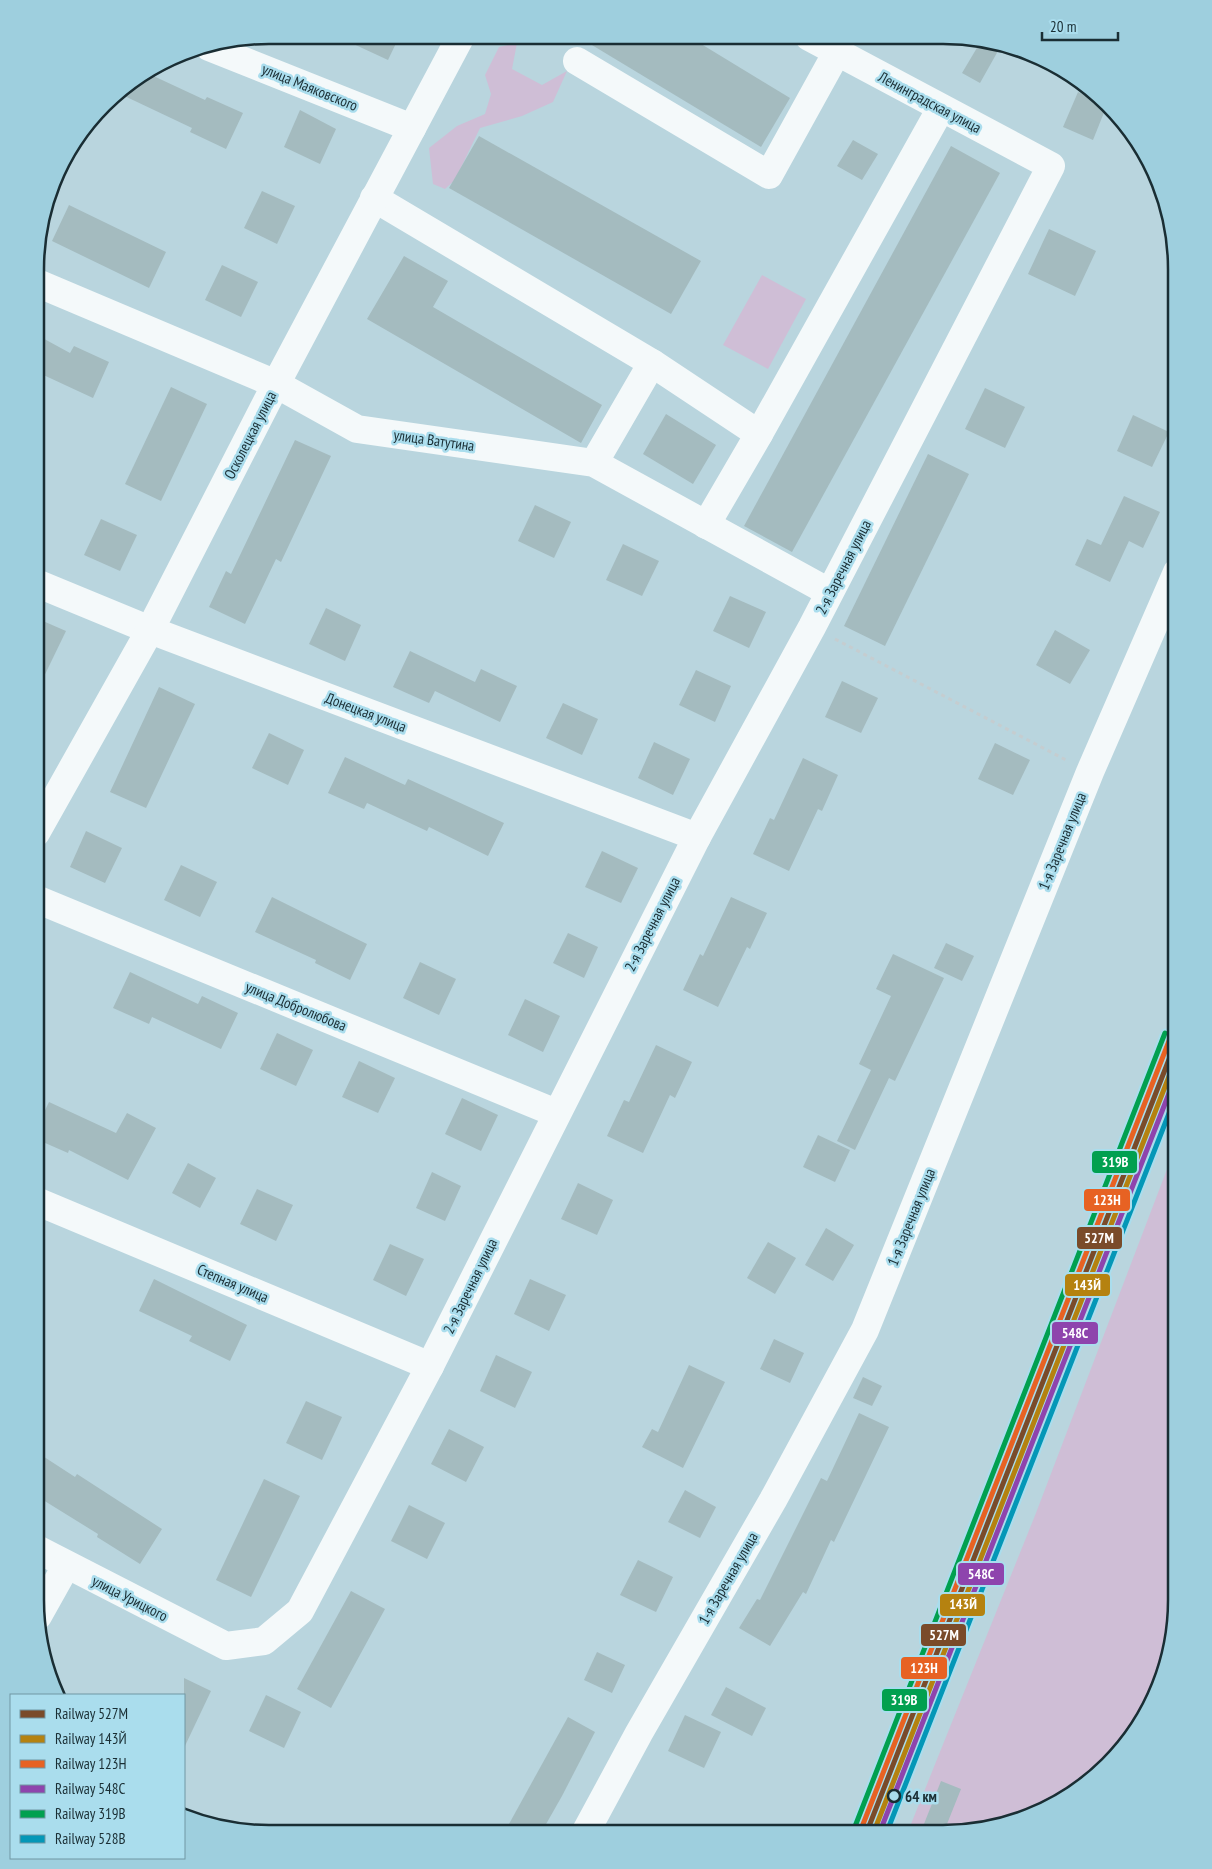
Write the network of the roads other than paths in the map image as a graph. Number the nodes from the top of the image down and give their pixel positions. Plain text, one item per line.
1 (457, 44) edge
2 (822, 44) edge
3 (216, 50) edge
4 (836, 52) junction
5 (577, 62) dead end
6 (941, 108) junction
7 (412, 128) junction
8 (1051, 166) joint
9 (374, 198) junction
10 (44, 286) edge
11 (652, 362) junction
12 (276, 384) junction
13 (759, 434) junction
14 (594, 463) junction
15 (706, 525) junction
16 (44, 586) edge
17 (829, 592) junction
18 (1168, 593) edge
19 (150, 630) junction
20 (44, 819) edge
21 (697, 837) junction
22 (44, 902) edge
23 (556, 1114) junction
24 (44, 1204) edge
25 (430, 1366) junction
26 (44, 1553) edge
27 (66, 1566) junction
28 (44, 1605) edge
29 (226, 1646) joint
30 (589, 1825) edge

1 - 7 street, Осколецкая улица
2 - 4 street, Ленинградская улица
3 - 7 street, улица Маяковского
4 - 5 street
4 - 6 street, Ленинградская улица
6 - 8 street, Ленинградская улица
6 - 13 street
7 - 9 street, Осколецкая улица
8 - 17 street, 2-я Заречная улица
9 - 11 street
9 - 12 street, Осколецкая улица
10 - 12 street, улица Ватутина
11 - 13 street
11 - 14 street
12 - 14 street, улица Ватутина
12 - 19 street, Осколецкая улица
13 - 15 street
14 - 15 street, улица Ватутина
15 - 17 street, улица Ватутина
16 - 19 street, Донецкая улица
17 - 21 street, 2-я Заречная улица
18 - 30 street, 1-я Заречная улица
19 - 20 street, Осколецкая улица
19 - 21 street, Донецкая улица
21 - 23 street, 2-я Заречная улица
22 - 23 street, улица Добролюбова
23 - 25 street, 2-я Заречная улица
24 - 25 street, Степная улица
25 - 29 street, 2-я Заречная улица
26 - 27 street, улица Урицкого
27 - 28 street
27 - 29 street, улица Урицкого

